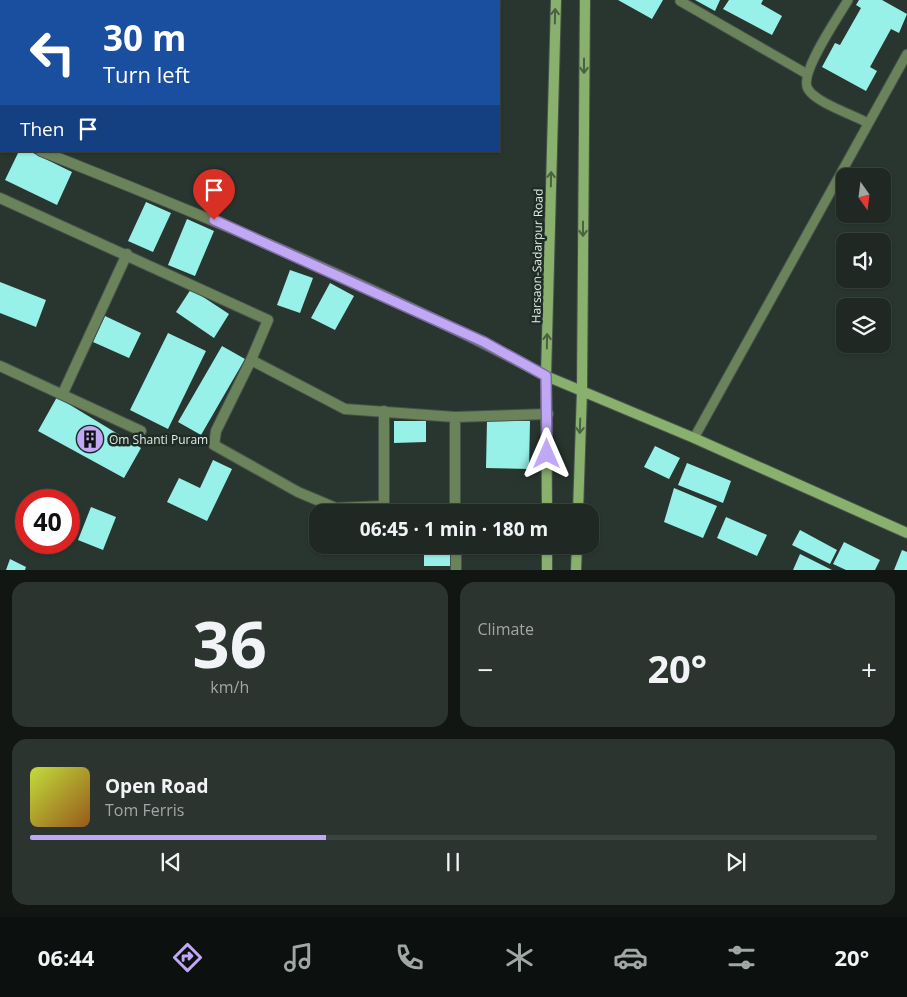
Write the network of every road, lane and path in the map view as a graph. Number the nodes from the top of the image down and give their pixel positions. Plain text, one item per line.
1 (556, 0) edge
2 (585, 0) edge
3 (848, 0) edge
4 (680, 1) edge
5 (907, 54) edge
6 (807, 74) junction
7 (868, 123) junction
8 (44, 152) edge
9 (0, 198) edge
10 (127, 254) junction
11 (251, 360) junction
12 (0, 366) edge
13 (546, 376) junction
14 (582, 391) junction
15 (63, 393) junction
16 (384, 411) junction
17 (548, 414) junction
18 (455, 417) junction
19 (141, 431) dead end
20 (694, 438) junction
21 (456, 504) edge
22 (547, 504) edge
23 (578, 504) edge
24 (907, 533) edge
25 (456, 554) edge
26 (547, 554) edge
27 (577, 554) edge
28 (456, 570) edge
29 (547, 570) edge
30 (576, 570) edge

13 -> 1 street, Harsaon-Sadarpur Road
2 -> 14 street
3 - 6 lane
4 - 6 lane
5 - 7 lane
6 - 7 lane
7 - 20 lane
8 - 13 street
9 - 10 street
10 - 11 street
10 - 15 street
11 - 16 street
11 - 16 street
12 - 15 street
13 - 14 street
13 - 17 street, Harsaon-Sadarpur Road
14 - 20 street
14 -> 23 street
15 - 19 street
16 - 18 street
17 - 18 street
17 - 22 street, Harsaon-Sadarpur Road
18 - 21 street
20 - 24 street
25 - 28 street
26 - 29 street
27 - 30 street

